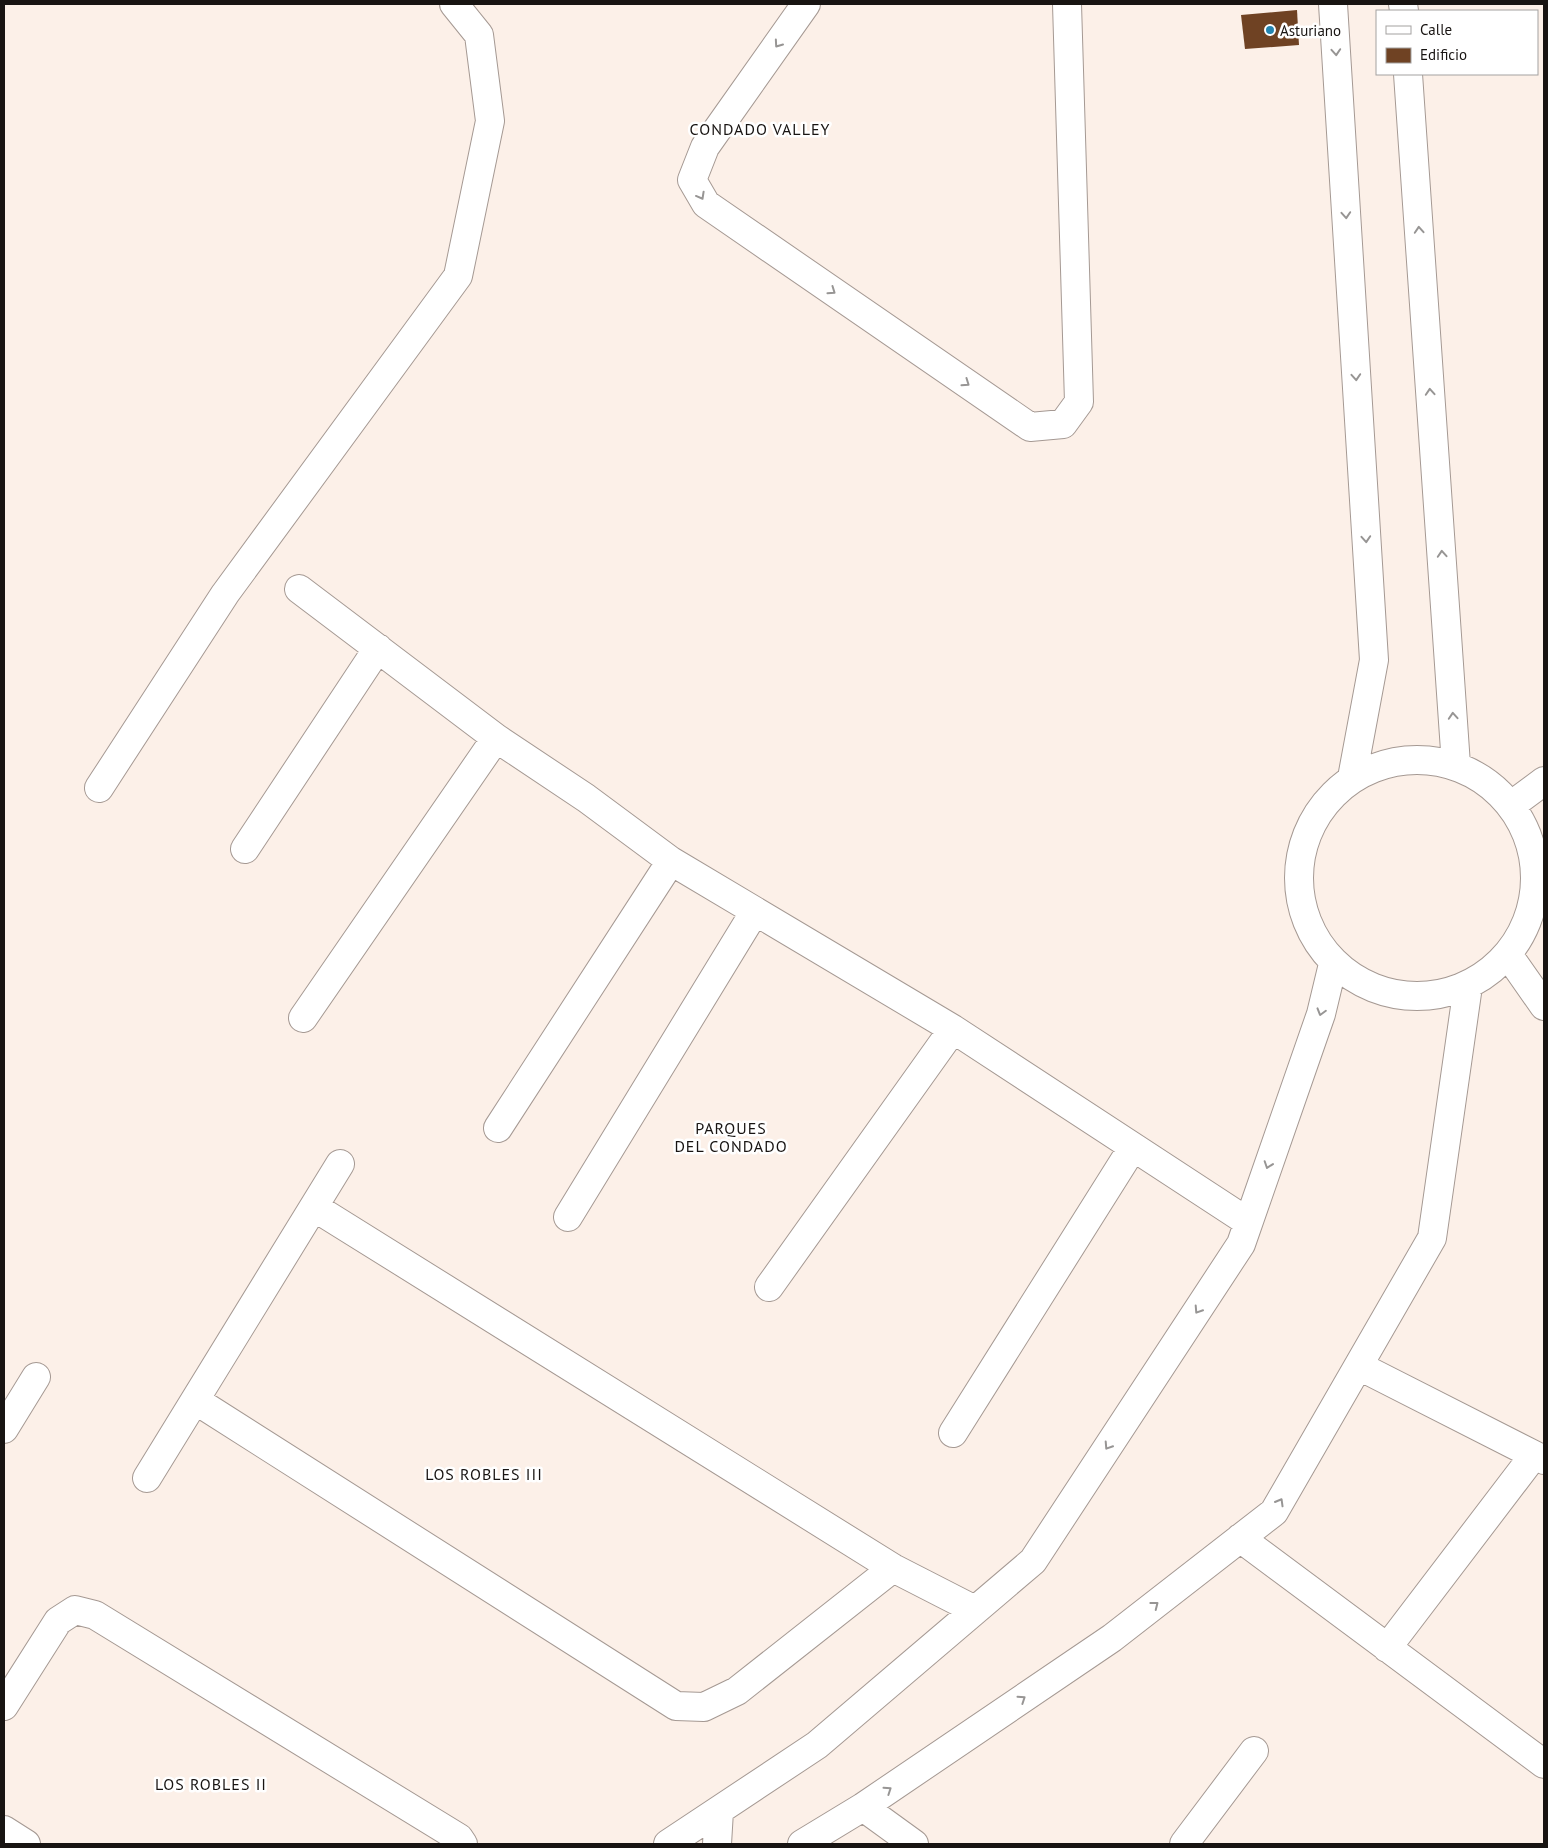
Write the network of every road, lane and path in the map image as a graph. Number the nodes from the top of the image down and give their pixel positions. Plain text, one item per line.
1 (454, 4) edge
2 (806, 4) edge
3 (1067, 4) edge
4 (1333, 4) edge
5 (1408, 75) edge
6 (299, 589) dead end
7 (378, 648) junction
8 (496, 738) junction
9 (1456, 765) junction
10 (1352, 778) junction
11 (1544, 781) edge
12 (99, 788) dead end
13 (1513, 804) junction
14 (245, 849) dead end
15 (671, 861) junction
16 (755, 911) junction
17 (1509, 956) junction
18 (1333, 964) junction
19 (1468, 986) junction
20 (1544, 1006) edge
21 (303, 1018) dead end
22 (953, 1029) junction
23 (498, 1128) dead end
24 (1133, 1147) junction
25 (340, 1164) dead end
26 (314, 1207) junction
27 (568, 1217) dead end
28 (1248, 1222) junction
29 (769, 1287) dead end
30 (1359, 1366) junction
31 (36, 1377) dead end
32 (195, 1400) junction
33 (4, 1429) edge
34 (953, 1433) dead end
35 (1539, 1457) edge
36 (147, 1478) dead end
37 (1240, 1538) junction
38 (893, 1568) junction
39 (975, 1610) junction
40 (1387, 1648) junction
41 (4, 1706) edge
42 (1254, 1751) dead end
43 (1544, 1764) edge
44 (863, 1807) junction
45 (719, 1811) junction
46 (4, 1830) edge
47 (26, 1844) edge
48 (463, 1844) edge
49 (668, 1844) edge
50 (717, 1844) edge
51 (802, 1844) edge
52 (914, 1844) edge
53 (1184, 1844) edge

1 - 12 street
2 -> 3 street
4 -> 10 street
9 -> 5 street
6 - 7 street
7 - 8 street
7 - 14 street
8 - 15 street
8 - 21 street
9 - 10 street
9 - 13 street
10 - 18 street
11 - 13 street
13 - 17 street
15 - 16 street
15 - 23 street
16 - 22 street
16 - 27 street
17 - 19 street
17 - 20 street
18 - 19 street
18 -> 28 street
19 - 30 street
22 - 24 street
22 - 29 street
24 - 28 street
24 - 34 street
25 - 26 street
26 - 32 street
26 - 38 street
28 -> 39 street
30 - 35 street
37 -> 30 street
31 - 33 street
32 - 36 street
32 - 38 street
35 - 40 street
37 - 40 street
44 -> 37 street
38 - 39 street
39 - 45 street
40 - 43 street
41 - 48 street
42 - 53 street
44 - 51 street
44 - 52 street
45 - 49 street
45 - 50 street
46 - 47 street

